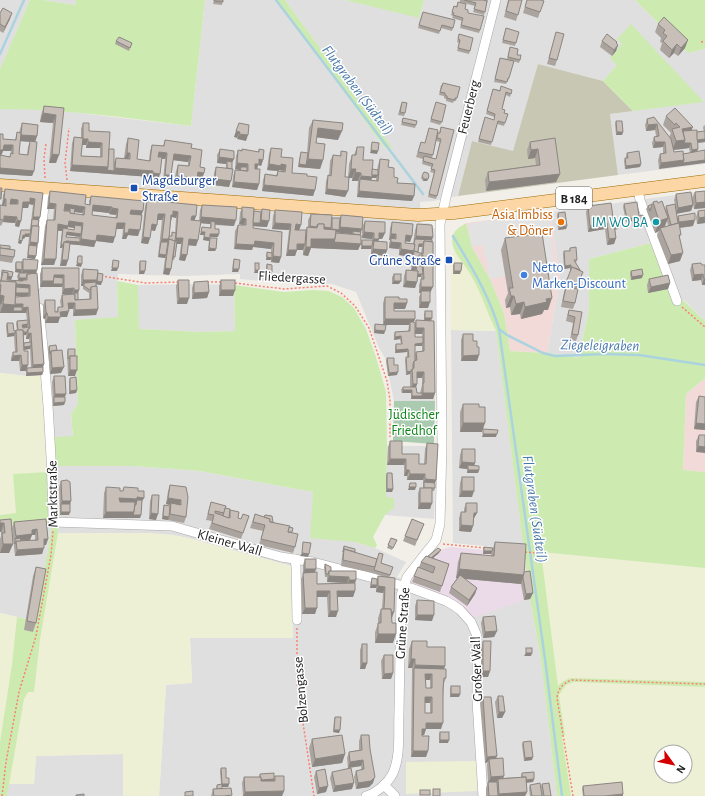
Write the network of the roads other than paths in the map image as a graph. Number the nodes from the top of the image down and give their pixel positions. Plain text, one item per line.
1 (496, 0) edge
2 (705, 181) edge
3 (0, 185) edge
4 (45, 188) junction
5 (638, 190) junction
6 (443, 214) junction
7 (678, 301) road end
8 (53, 522) joint
9 (295, 559) junction
10 (403, 586) junction
11 (297, 620) road end
12 (384, 784) junction
13 (366, 796) edge
14 (395, 796) edge
15 (483, 796) edge

1 - 6 street, Feuerberg
2 - 5 main road, B 184
3 - 4 main road, B 184
4 - 6 main road, B 184
4 - 8 street, Marktstraße
5 - 6 main road, B 184
5 - 7 street
6 - 10 street, Grüne Straße
8 - 9 street, Kleiner Wall
9 - 10 street, Kleiner Wall
9 - 11 street
10 - 12 street, Grüne Straße
10 - 15 street, Großer Wall
12 - 13 street
12 - 14 street

